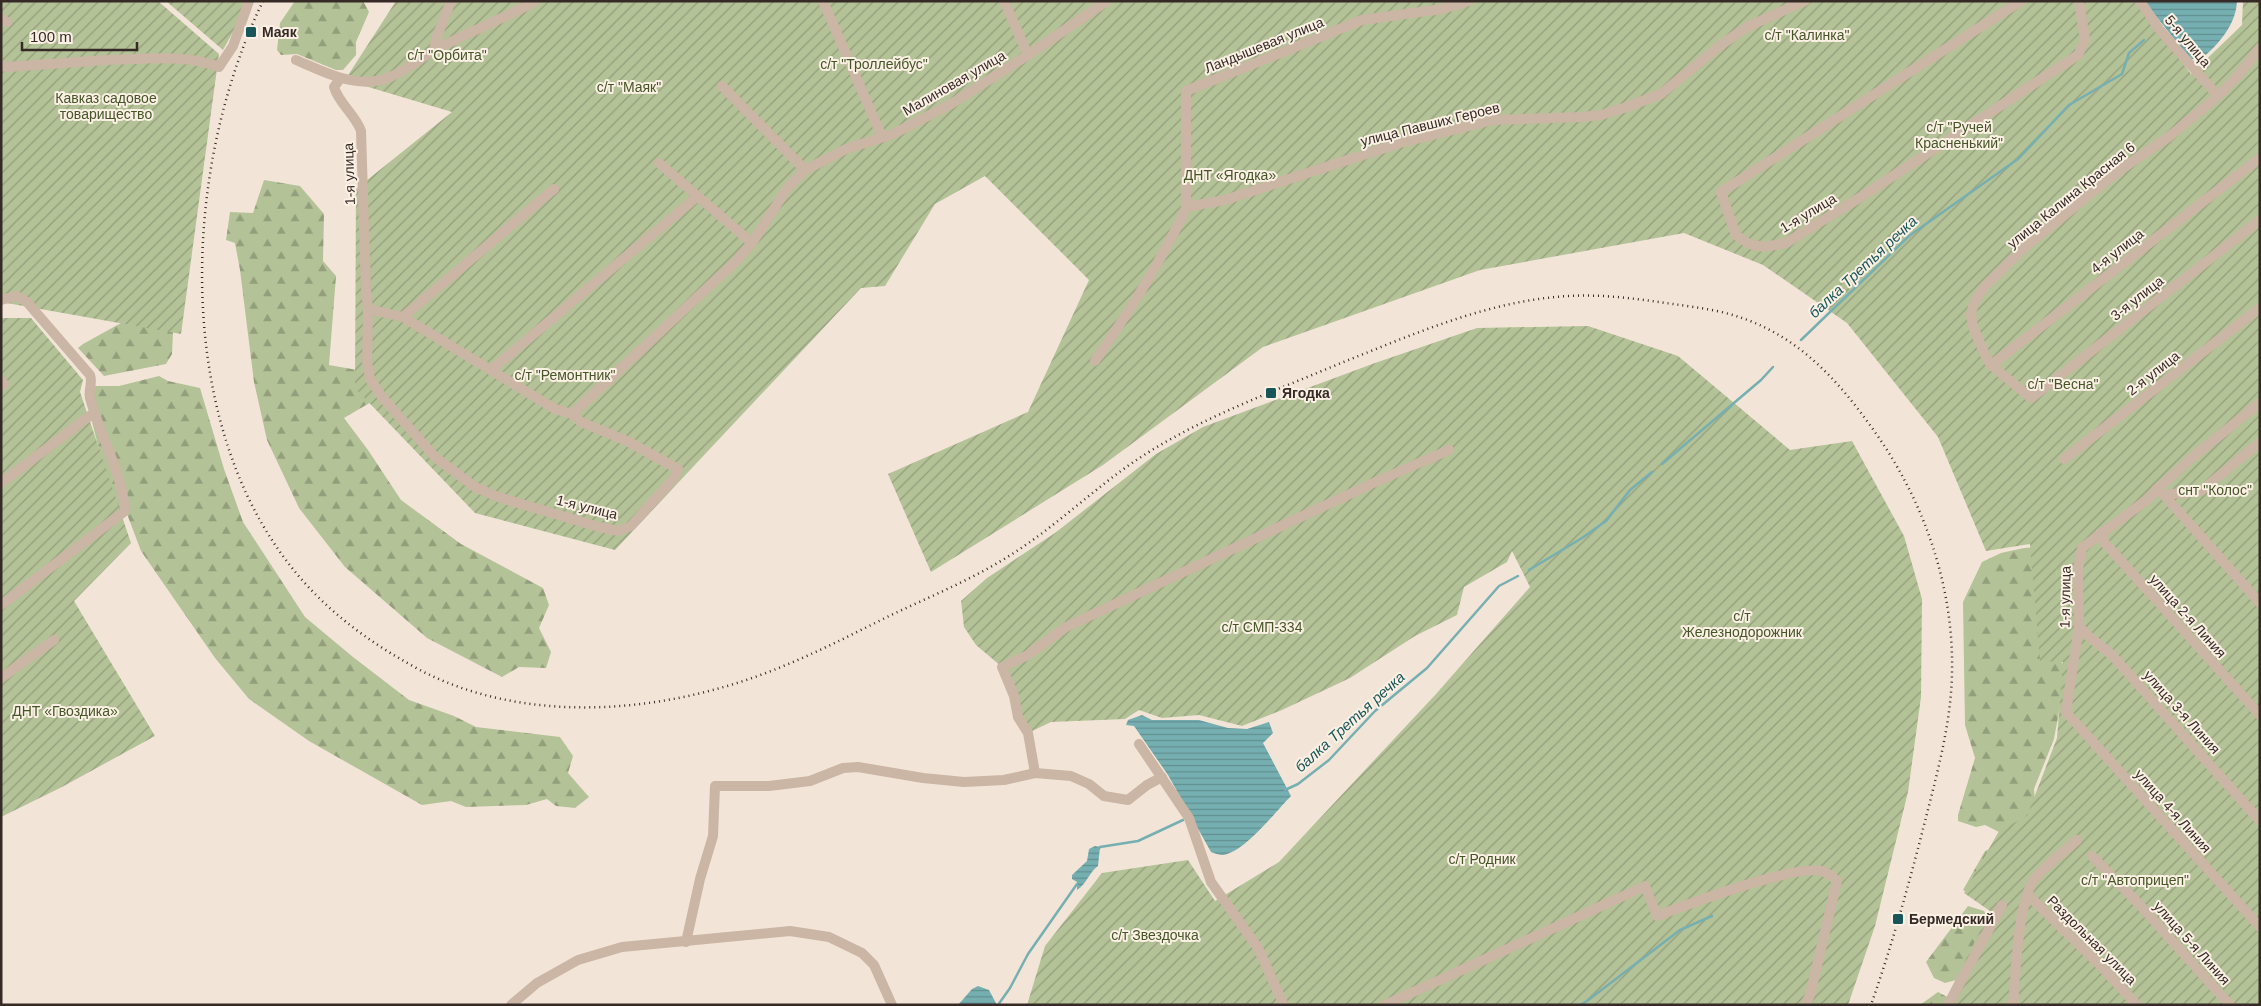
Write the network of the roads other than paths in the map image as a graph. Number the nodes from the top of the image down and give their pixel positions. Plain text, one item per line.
1 (250, 1) edge
2 (451, 1) edge
3 (536, 1) edge
4 (823, 1) edge
5 (1004, 1) edge
6 (1469, 1) edge
7 (1805, 1) edge
8 (2021, 1) edge
9 (2079, 1) edge
10 (2140, 1) edge
11 (1103, 2) edge
12 (2260, 48) edge
13 (434, 51) junction
14 (1028, 55) junction
15 (296, 60) dead end
16 (1, 65) edge
17 (340, 79) junction
18 (722, 86) dead end
19 (2218, 96) junction
20 (882, 137) junction
21 (2260, 158) edge
22 (659, 163) dead end
23 (805, 170) junction
24 (554, 189) dead end
25 (698, 196) junction
26 (1186, 207) junction
27 (2260, 220) edge
28 (752, 243) junction
29 (1, 300) edge
30 (2260, 308) edge
31 (368, 309) junction
32 (403, 317) junction
33 (1095, 361) dead end
34 (1991, 365) junction
35 (491, 370) junction
36 (1, 380) edge
37 (1, 386) edge
38 (2260, 403) edge
39 (95, 412) junction
40 (572, 414) junction
41 (2260, 442) edge
42 (1449, 450) dead end
43 (2064, 460) dead end
44 (1, 483) edge
45 (2161, 492) junction
46 (2100, 533) junction
47 (2260, 603) edge
48 (1, 605) edge
49 (2079, 626) junction
50 (54, 640) dead end
51 (1, 678) edge
52 (2066, 712) joint
53 (2260, 716) edge
54 (1139, 744) dead end
55 (1035, 773) junction
56 (1162, 777) junction
57 (2260, 821) edge
58 (2077, 840) dead end
59 (2092, 856) dead end
60 (2028, 895) junction
61 (2002, 905) dead end
62 (2260, 927) edge
63 (686, 942) junction
64 (510, 1005) edge
65 (892, 1005) edge
66 (1284, 1005) edge
67 (1385, 1005) edge
68 (1805, 1005) edge
69 (1948, 1005) edge
70 (2013, 1005) edge
71 (2137, 1005) edge
72 (2230, 1005) edge

1 - 16 street
2 - 13 street
3 - 13 street
4 - 20 street
5 - 14 street
6 - 26 street, Ландышевая улица
7 - 26 street, улица Павших Героев
8 - 9 street, 1-я улица
10 - 19 street, 5-я улица
11 - 14 street, Малиновая улица
12 - 19 street, улица Калина Красная 6
13 - 17 street
14 - 20 street, Малиновая улица
15 - 17 street
17 - 31 street, 1-я улица
18 - 23 street
19 - 34 street, улица Калина Красная 6
20 - 23 street, Малиновая улица
21 - 34 street, 4-я улица
22 - 25 street
23 - 28 street, Малиновая улица
24 - 32 street
25 - 28 street
25 - 35 street
26 - 33 street
27 - 34 street, 3-я улица
28 - 40 street, Малиновая улица
29 - 39 street
30 - 43 street, 2-я улица
31 - 32 street, 1-я улица
31 - 40 street, 1-я улица
32 - 35 street, 1-я улица
35 - 40 street, 1-я улица
36 - 37 street
38 - 45 street, 1-я улица
39 - 44 street
39 - 48 street
41 - 45 street
42 - 55 street
45 - 46 street, 1-я улица
45 - 47 street
46 - 49 street, 1-я улица
46 - 53 street, улица 2-я Линия
49 - 52 street, 1-я улица
49 - 57 street, улица 3-я Линия
50 - 51 street
52 - 62 street, улица 4-я Линия
54 - 56 street
55 - 56 street
55 - 63 street
56 - 66 street
58 - 60 street
59 - 72 street, улица 5-я Линия
60 - 70 street
60 - 71 street, Раздольная улица
61 - 69 street
63 - 64 street
63 - 65 street
67 - 68 street

